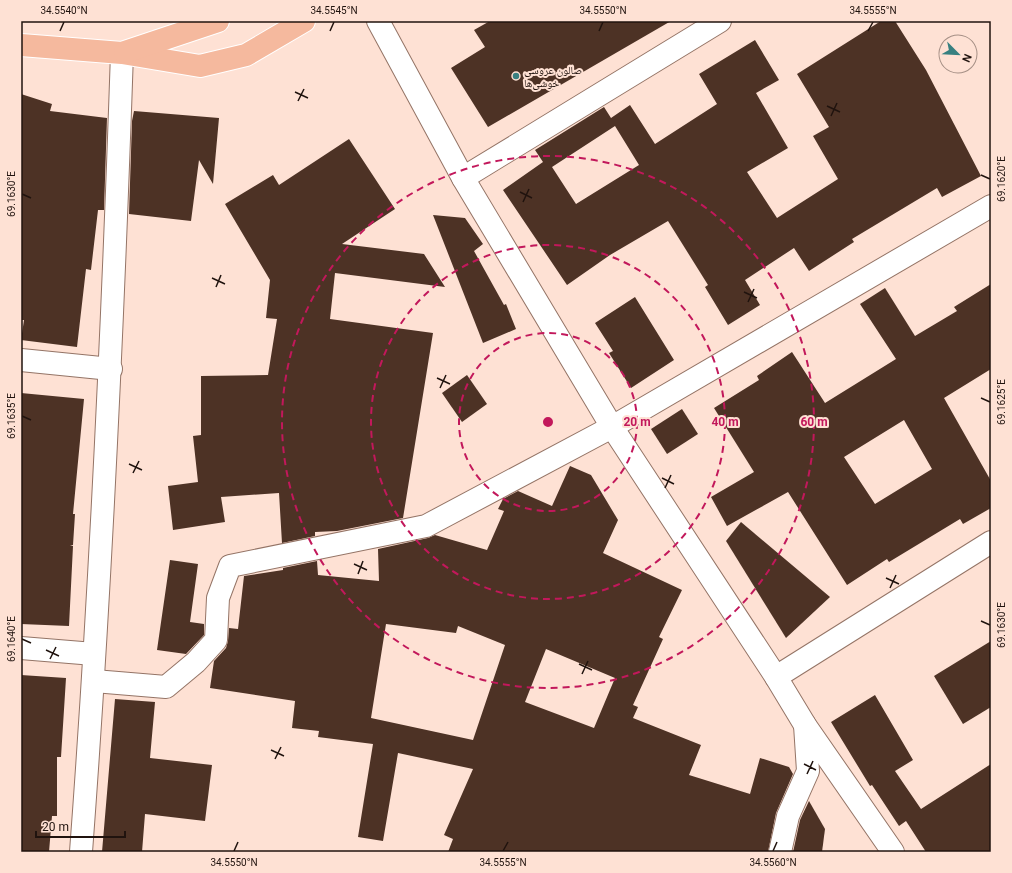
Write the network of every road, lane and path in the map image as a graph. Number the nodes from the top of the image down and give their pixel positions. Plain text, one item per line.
1 (218, 21) edge
2 (304, 21) edge
3 (378, 21) edge
4 (720, 21) edge
5 (21, 45) edge
6 (122, 53) junction
7 (463, 178) junction
8 (991, 206) edge
9 (21, 360) edge
10 (111, 370) junction
11 (612, 427) junction
12 (991, 542) edge
13 (21, 648) edge
14 (94, 654) junction
15 (776, 677) junction
16 (94, 681) junction
17 (805, 725) junction
18 (81, 852) edge
19 (780, 852) edge
20 (893, 852) edge

1 - 6 main road
2 - 6 main road
3 - 7 street
4 - 7 street
5 - 6 main road
6 - 10 street
7 - 11 street
8 - 11 street
9 - 10 street
10 - 14 street
11 - 15 street
11 - 16 street
12 - 15 street
13 - 14 street
14 - 16 street
15 - 17 street
16 - 18 street
17 - 19 street
17 - 20 street

